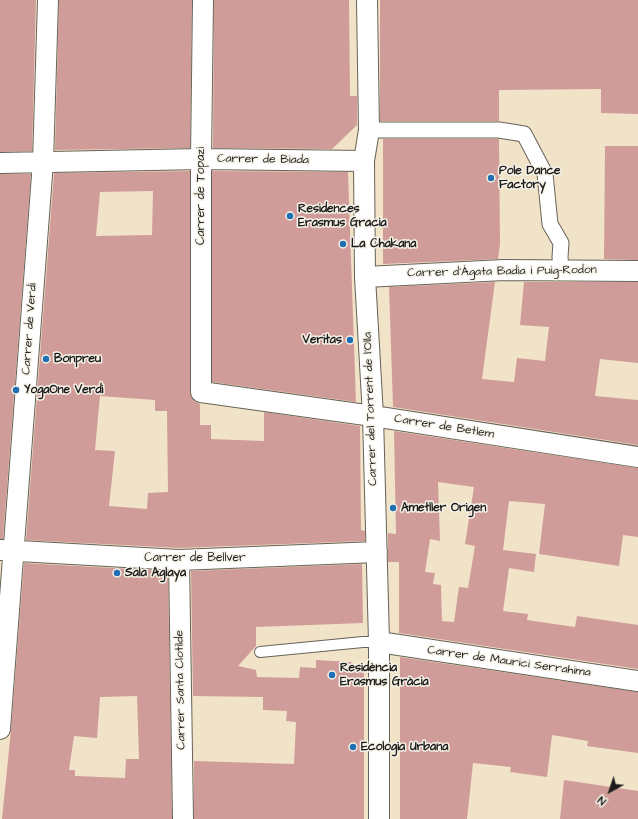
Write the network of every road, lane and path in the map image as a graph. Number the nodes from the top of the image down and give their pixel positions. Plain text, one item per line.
1 (48, 0) edge
2 (203, 0) edge
3 (367, 0) edge
4 (369, 130) junction
5 (201, 159) junction
6 (364, 161) junction
7 (43, 162) junction
8 (0, 163) edge
9 (561, 270) junction
10 (638, 271) edge
11 (365, 277) junction
12 (201, 392) joint
13 (373, 416) junction
14 (638, 457) edge
15 (7, 550) edge
16 (376, 552) junction
17 (179, 560) junction
18 (380, 642) junction
19 (260, 652) dead end
20 (638, 681) edge
21 (0, 728) edge
22 (184, 819) edge
23 (379, 819) edge

1 - 7 street, Carrer de Verdi
2 - 5 street, Carrer de Topazi
3 - 4 street, Carrer del Torrent de l'Olla
4 - 6 street, Carrer del Torrent de l'Olla
4 - 9 street
5 - 6 street, Carrer de Biada
5 - 7 street, Carrer de Biada
5 - 12 street, Carrer de Topazi
6 - 11 street, Carrer del Torrent de l'Olla
7 - 8 street, Carrer de Biada
7 - 15 street, Carrer de Verdi
9 - 10 street, Carrer d'Àgata Badia i Puig-Rodon
9 - 11 street, Carrer d'Àgata Badia i Puig-Rodon
11 - 13 street, Carrer del Torrent de l'Olla
12 - 13 street, Carrer de Betlem
13 - 14 street, Carrer de Betlem
13 - 16 street, Carrer del Torrent de l'Olla
15 - 17 street, Carrer de Bellver
15 - 21 street, Carrer de Verdi
16 - 17 street, Carrer de Bellver
16 - 18 street, Carrer del Torrent de l'Olla
17 - 22 street, Carrer Santa Clotilde
18 - 19 lane
18 - 20 street, Carrer de Maurici Serrahima
18 - 23 street, Carrer del Torrent de l'Olla

